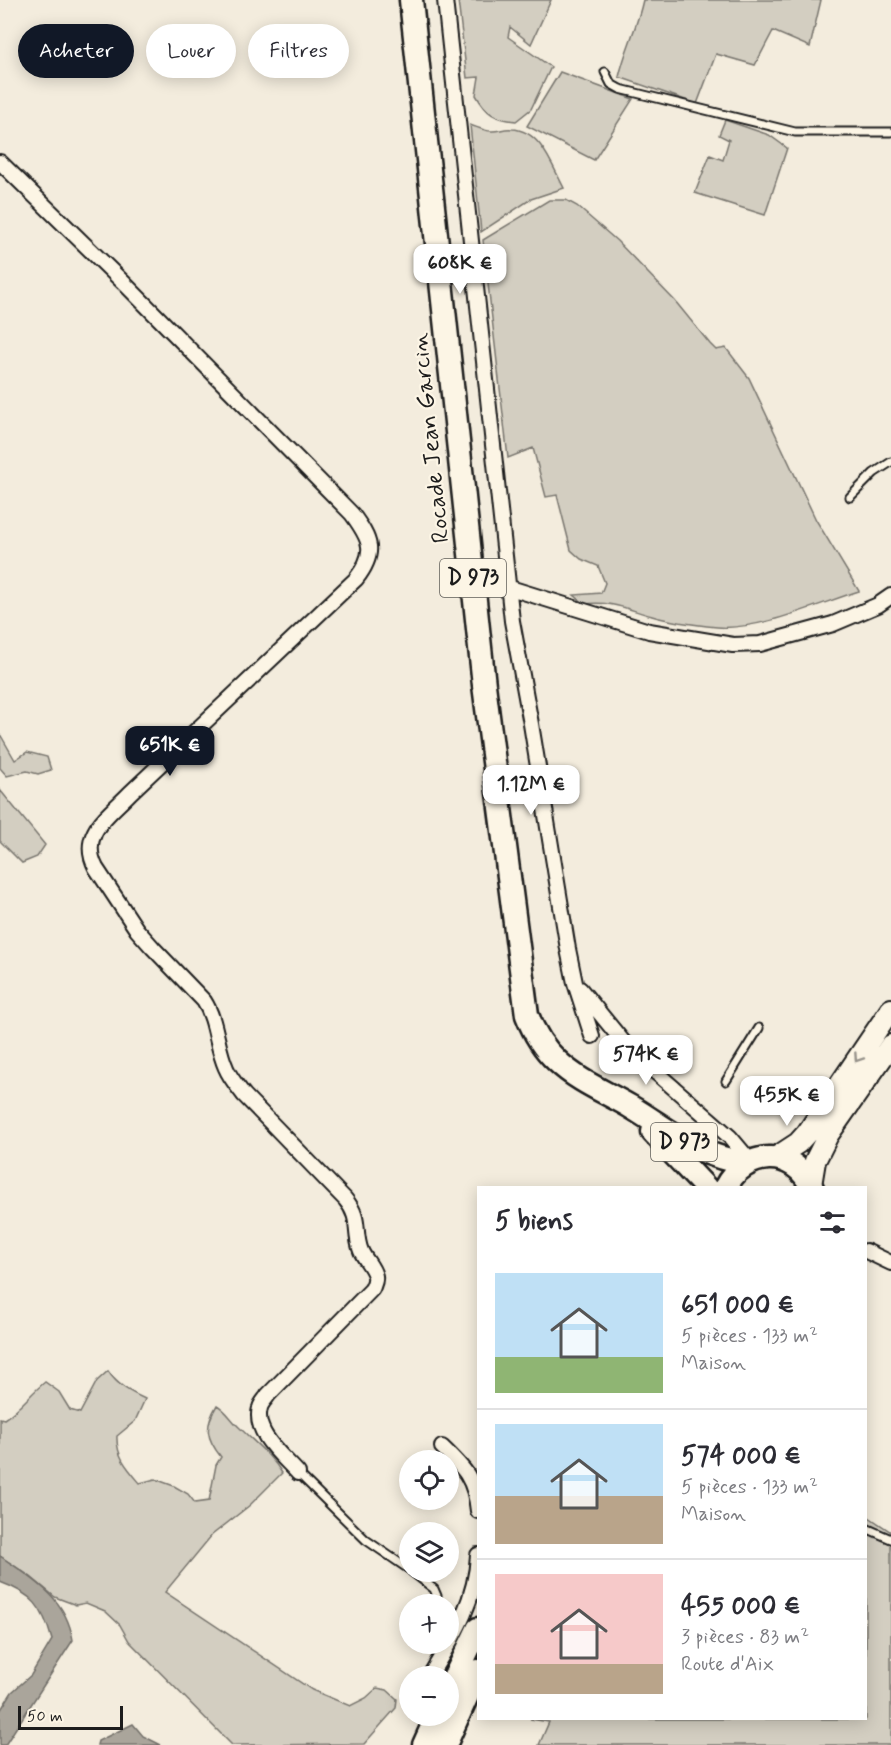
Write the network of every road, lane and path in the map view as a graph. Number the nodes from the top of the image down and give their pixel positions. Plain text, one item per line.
1 (411, 0) edge
2 (445, 0) edge
3 (605, 72) dead end
4 (891, 132) edge
5 (0, 162) edge
6 (891, 462) edge
7 (850, 497) dead end
8 (507, 587) junction
9 (891, 596) edge
10 (575, 983) junction
11 (891, 1009) edge
12 (759, 1028) dead end
13 (592, 1036) dead end
14 (891, 1045) edge
15 (726, 1081) dead end
16 (630, 1106) junction
17 (775, 1158) junction
18 (748, 1162) junction
19 (704, 1186) edge
20 (727, 1186) edge
21 (810, 1186) edge
22 (811, 1186) edge
23 (867, 1251) edge
24 (891, 1263) edge
25 (442, 1447) dead end
26 (298, 1473) joint
27 (477, 1502) edge
28 (867, 1528) edge
29 (891, 1539) edge
30 (399, 1563) edge
31 (477, 1573) edge
32 (425, 1582) edge
33 (436, 1594) edge
34 (477, 1631) edge
35 (436, 1666) edge
36 (459, 1668) edge
37 (477, 1673) edge
38 (433, 1726) edge
39 (424, 1745) edge
40 (445, 1745) edge

1 - 16 main road, Rocade Jean Garcin / D 973
2 - 8 street, D 973
3 - 4 lane
5 - 26 street
6 - 7 lane
8 - 9 street
8 - 10 street, D 973
10 - 13 street, D 973
10 - 18 street
11 -> 17 main road
12 - 15 lane
14 - 22 main road
16 - 18 main road, Rocade Jean Garcin / D 973
16 - 19 main road, Rocade Jean Garcin / D 973
17 - 18 main road
17 - 21 main road
18 - 20 main road
23 - 24 street
25 - 27 street
26 - 30 lane
28 - 29 lane
31 - 35 street
32 - 33 lane
34 - 36 main road
37 - 40 main road
38 - 39 main road

